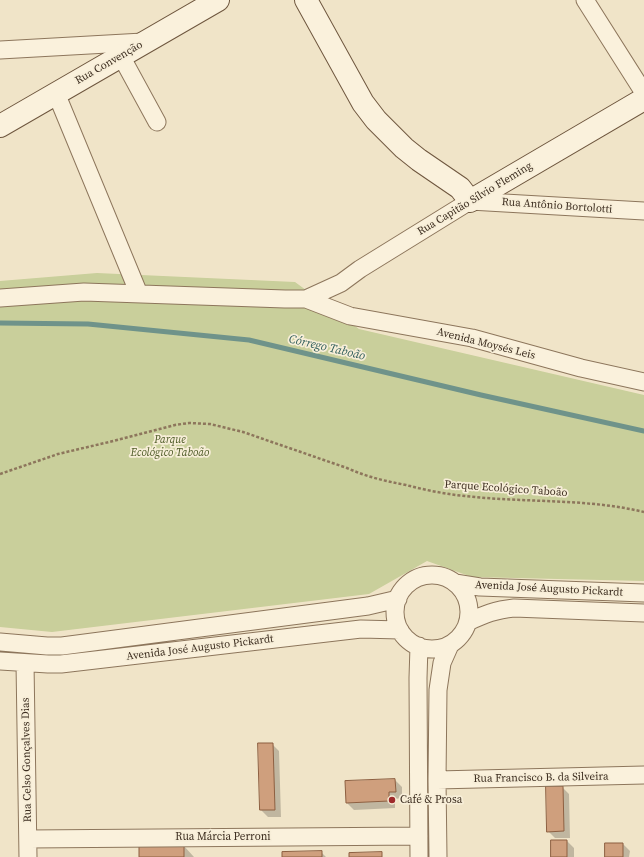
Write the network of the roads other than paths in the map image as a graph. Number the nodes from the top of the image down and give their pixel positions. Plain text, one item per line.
1 (218, 0) edge
2 (306, 0) edge
3 (585, 0) edge
4 (144, 42) junction
5 (0, 50) edge
6 (121, 56) junction
7 (56, 93) junction
8 (644, 93) edge
9 (644, 99) edge
10 (157, 122) dead end
11 (0, 126) edge
12 (470, 201) junction
13 (644, 212) edge
14 (139, 294) junction
15 (0, 298) edge
16 (306, 299) junction
17 (644, 382) edge
18 (455, 583) junction
19 (644, 593) edge
20 (398, 599) junction
21 (644, 613) edge
22 (468, 622) junction
23 (400, 630) junction
24 (0, 642) edge
25 (450, 645) junction
26 (419, 646) junction
27 (0, 661) edge
28 (25, 663) junction
29 (644, 775) edge
30 (437, 780) junction
31 (419, 836) junction
32 (28, 839) junction
33 (28, 857) edge
34 (419, 857) edge
35 (438, 857) edge

1 - 4 street, Rua Convenção
2 - 12 street
3 - 8 street
4 - 5 street
4 - 6 street, Rua Convenção
6 - 7 street, Rua Convenção
6 - 10 street
7 - 11 street, Rua Convenção
7 - 14 street
9 - 12 street, Rua Capitão Sílvio Fleming
12 - 13 street, Rua Antônio Bortolotti
12 - 16 street, Rua Capitão Sílvio Fleming
14 - 15 street
14 - 16 street
16 - 17 street, Avenida Moysés Leis
18 - 19 street, Avenida José Augusto Pickardt
18 - 20 street
18 - 22 street
20 - 23 street
20 - 24 street, Avenida José Augusto Pickardt
21 - 22 street, Avenida José Augusto Pickardt
22 - 25 street
23 - 26 street
23 - 28 street, Avenida José Augusto Pickardt
25 - 26 street
25 - 30 street
26 - 31 street
27 - 28 street, Avenida José Augusto Pickardt
28 - 32 street, Rua Celso Gonçalves Dias
29 - 30 street, Rua Francisco B. da Silveira
30 - 35 street
31 - 32 street, Rua Márcia Perroni
31 - 34 street
32 - 33 street, Rua Celso Gonçalves Dias

